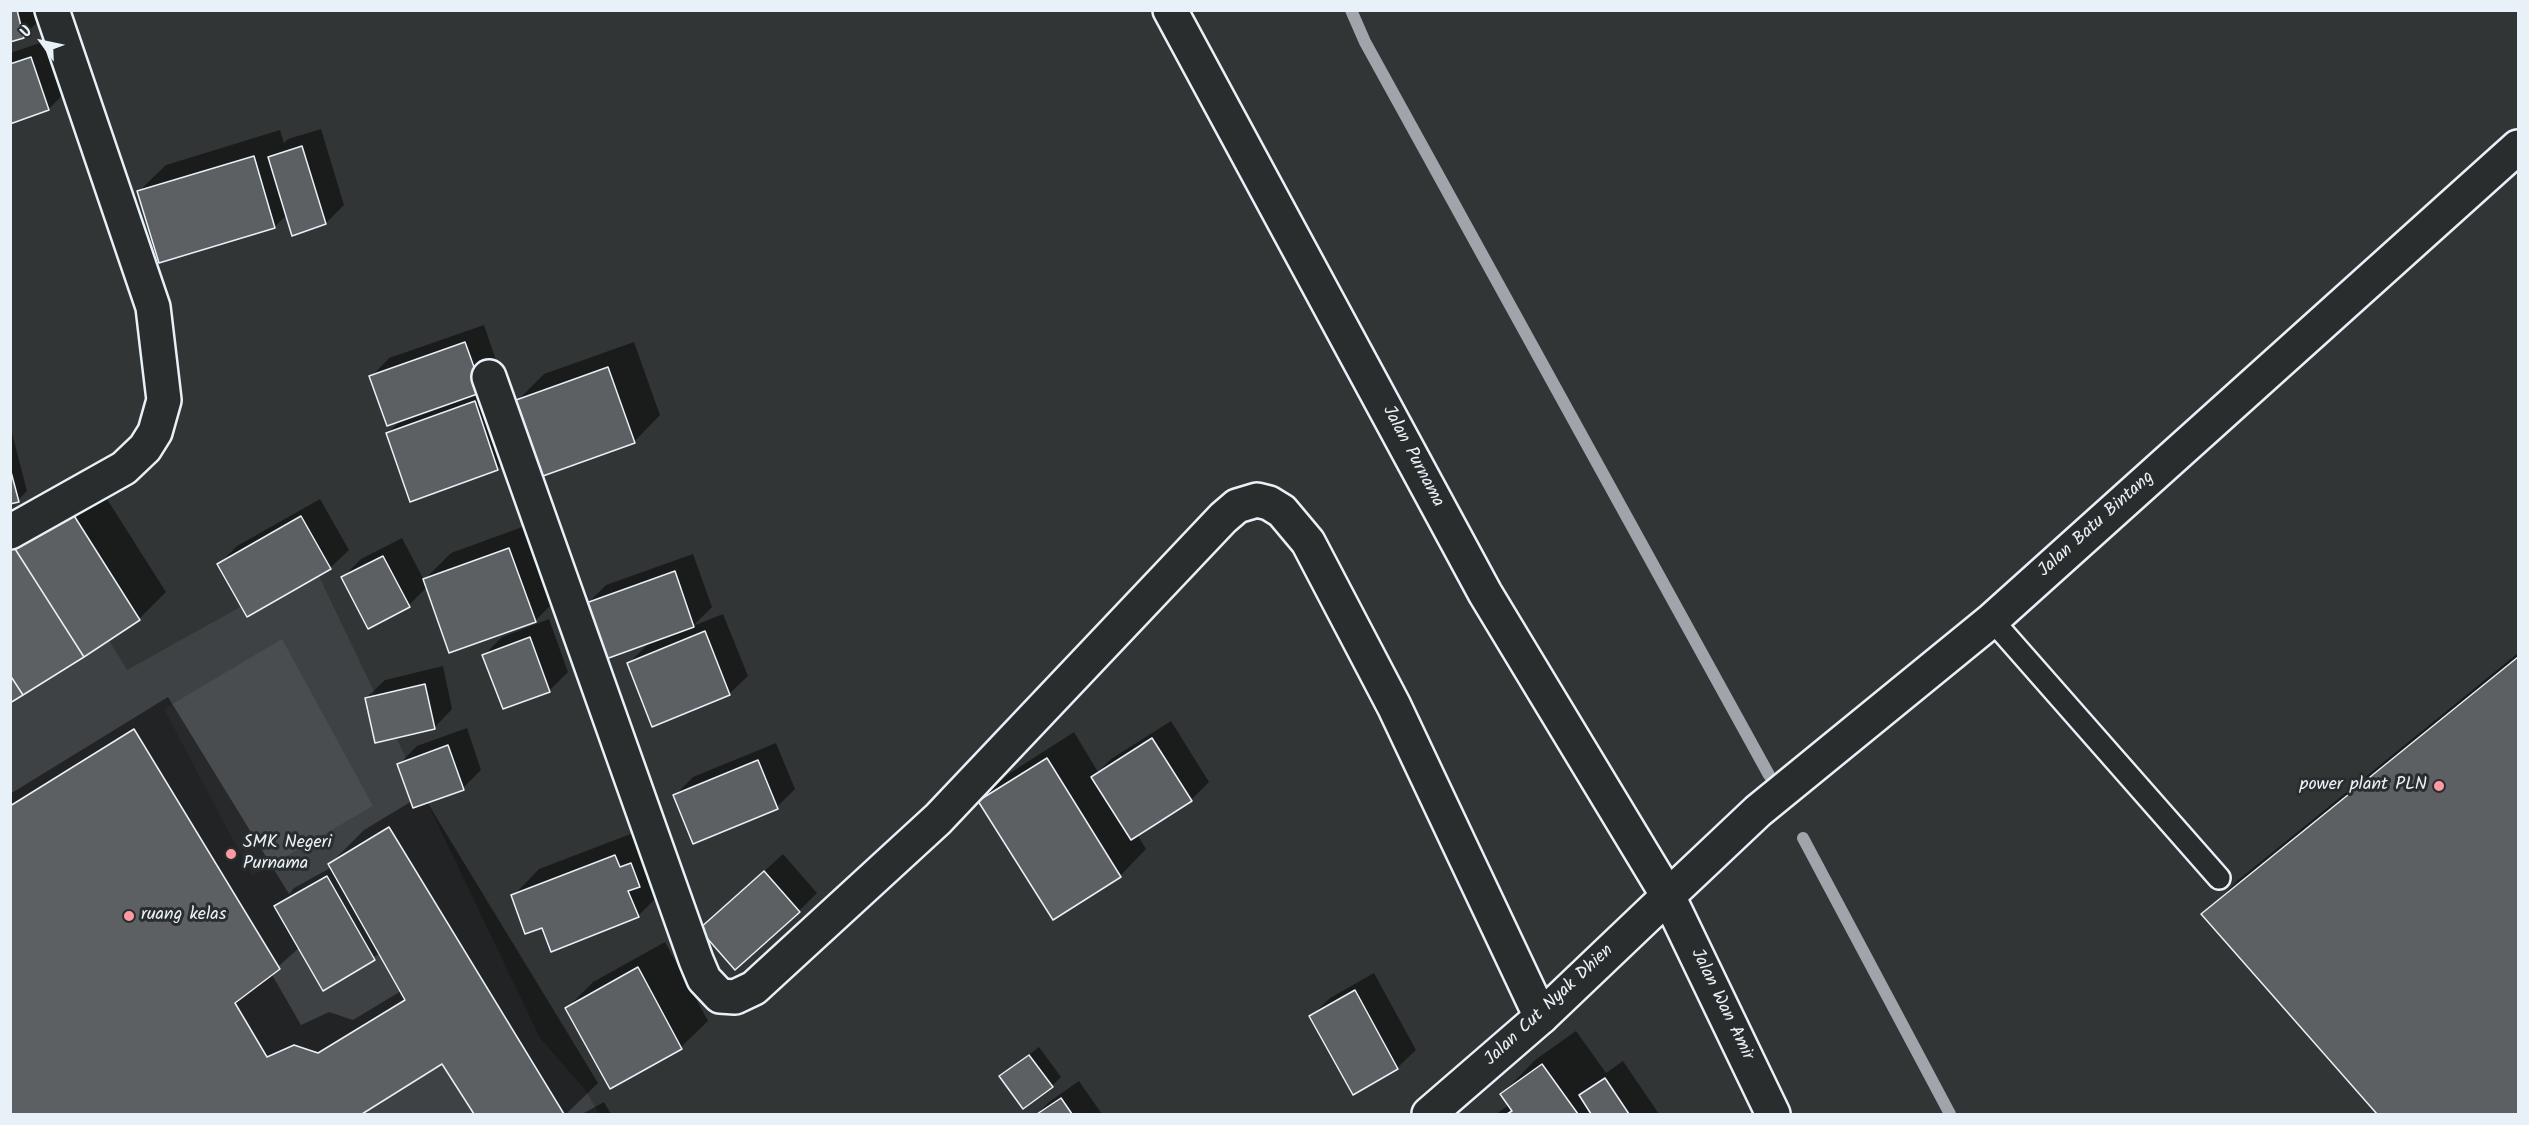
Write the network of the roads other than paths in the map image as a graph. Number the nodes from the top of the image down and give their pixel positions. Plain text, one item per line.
1 (52, 10) edge
2 (1170, 10) edge
3 (2518, 147) edge
4 (489, 377) dead end
5 (10, 532) edge
6 (1992, 620) junction
7 (2219, 878) dead end
8 (1668, 896) junction
9 (1541, 1017) junction
10 (1429, 1114) edge
11 (1773, 1114) edge

1 - 5 main road
2 - 8 main road, Jalan Purnama
3 - 6 main road, Jalan Batu Bintang
4 - 9 main road
6 - 7 lane
6 - 8 main road, Jalan Batu Bintang
8 - 9 main road, Jalan Cut Nyak Dhien
8 - 11 main road, Jalan Wan Amir
9 - 10 main road, Jalan Cut Nyak Dhien

